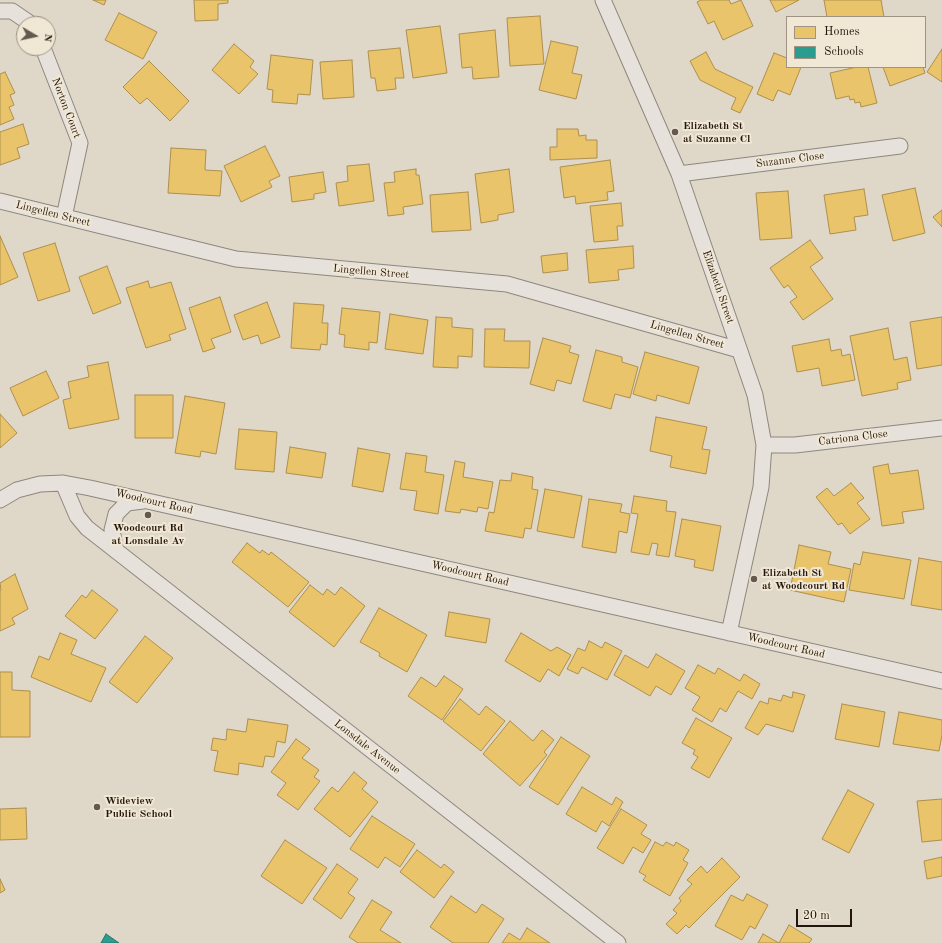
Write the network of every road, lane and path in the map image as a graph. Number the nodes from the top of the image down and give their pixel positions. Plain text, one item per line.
1 (603, 0) edge
2 (0, 11) edge
3 (19, 16) edge
4 (45, 56) edge
5 (900, 146) dead end
6 (679, 174) junction
7 (0, 201) edge
8 (64, 217) junction
9 (739, 350) junction
10 (942, 428) edge
11 (764, 446) junction
12 (63, 483) junction
13 (0, 500) edge
14 (146, 500) junction
15 (116, 551) junction
16 (729, 633) junction
17 (942, 681) edge
18 (618, 943) edge

1 - 6 street, Elizabeth Street
2 - 3 street
4 - 8 street, Norton Court
5 - 6 street, Suzanne Close
6 - 9 street, Elizabeth Street
7 - 8 street, Lingellen Street
8 - 9 street, Lingellen Street
9 - 11 street, Elizabeth Street
10 - 11 street, Catriona Close
11 - 16 street, Elizabeth Street
12 - 13 street, Woodcourt Road
12 - 14 street, Woodcourt Road
12 - 15 street, Lonsdale Avenue
14 - 15 street
14 - 16 street, Woodcourt Road
15 - 18 street, Lonsdale Avenue
16 - 17 street, Woodcourt Road

